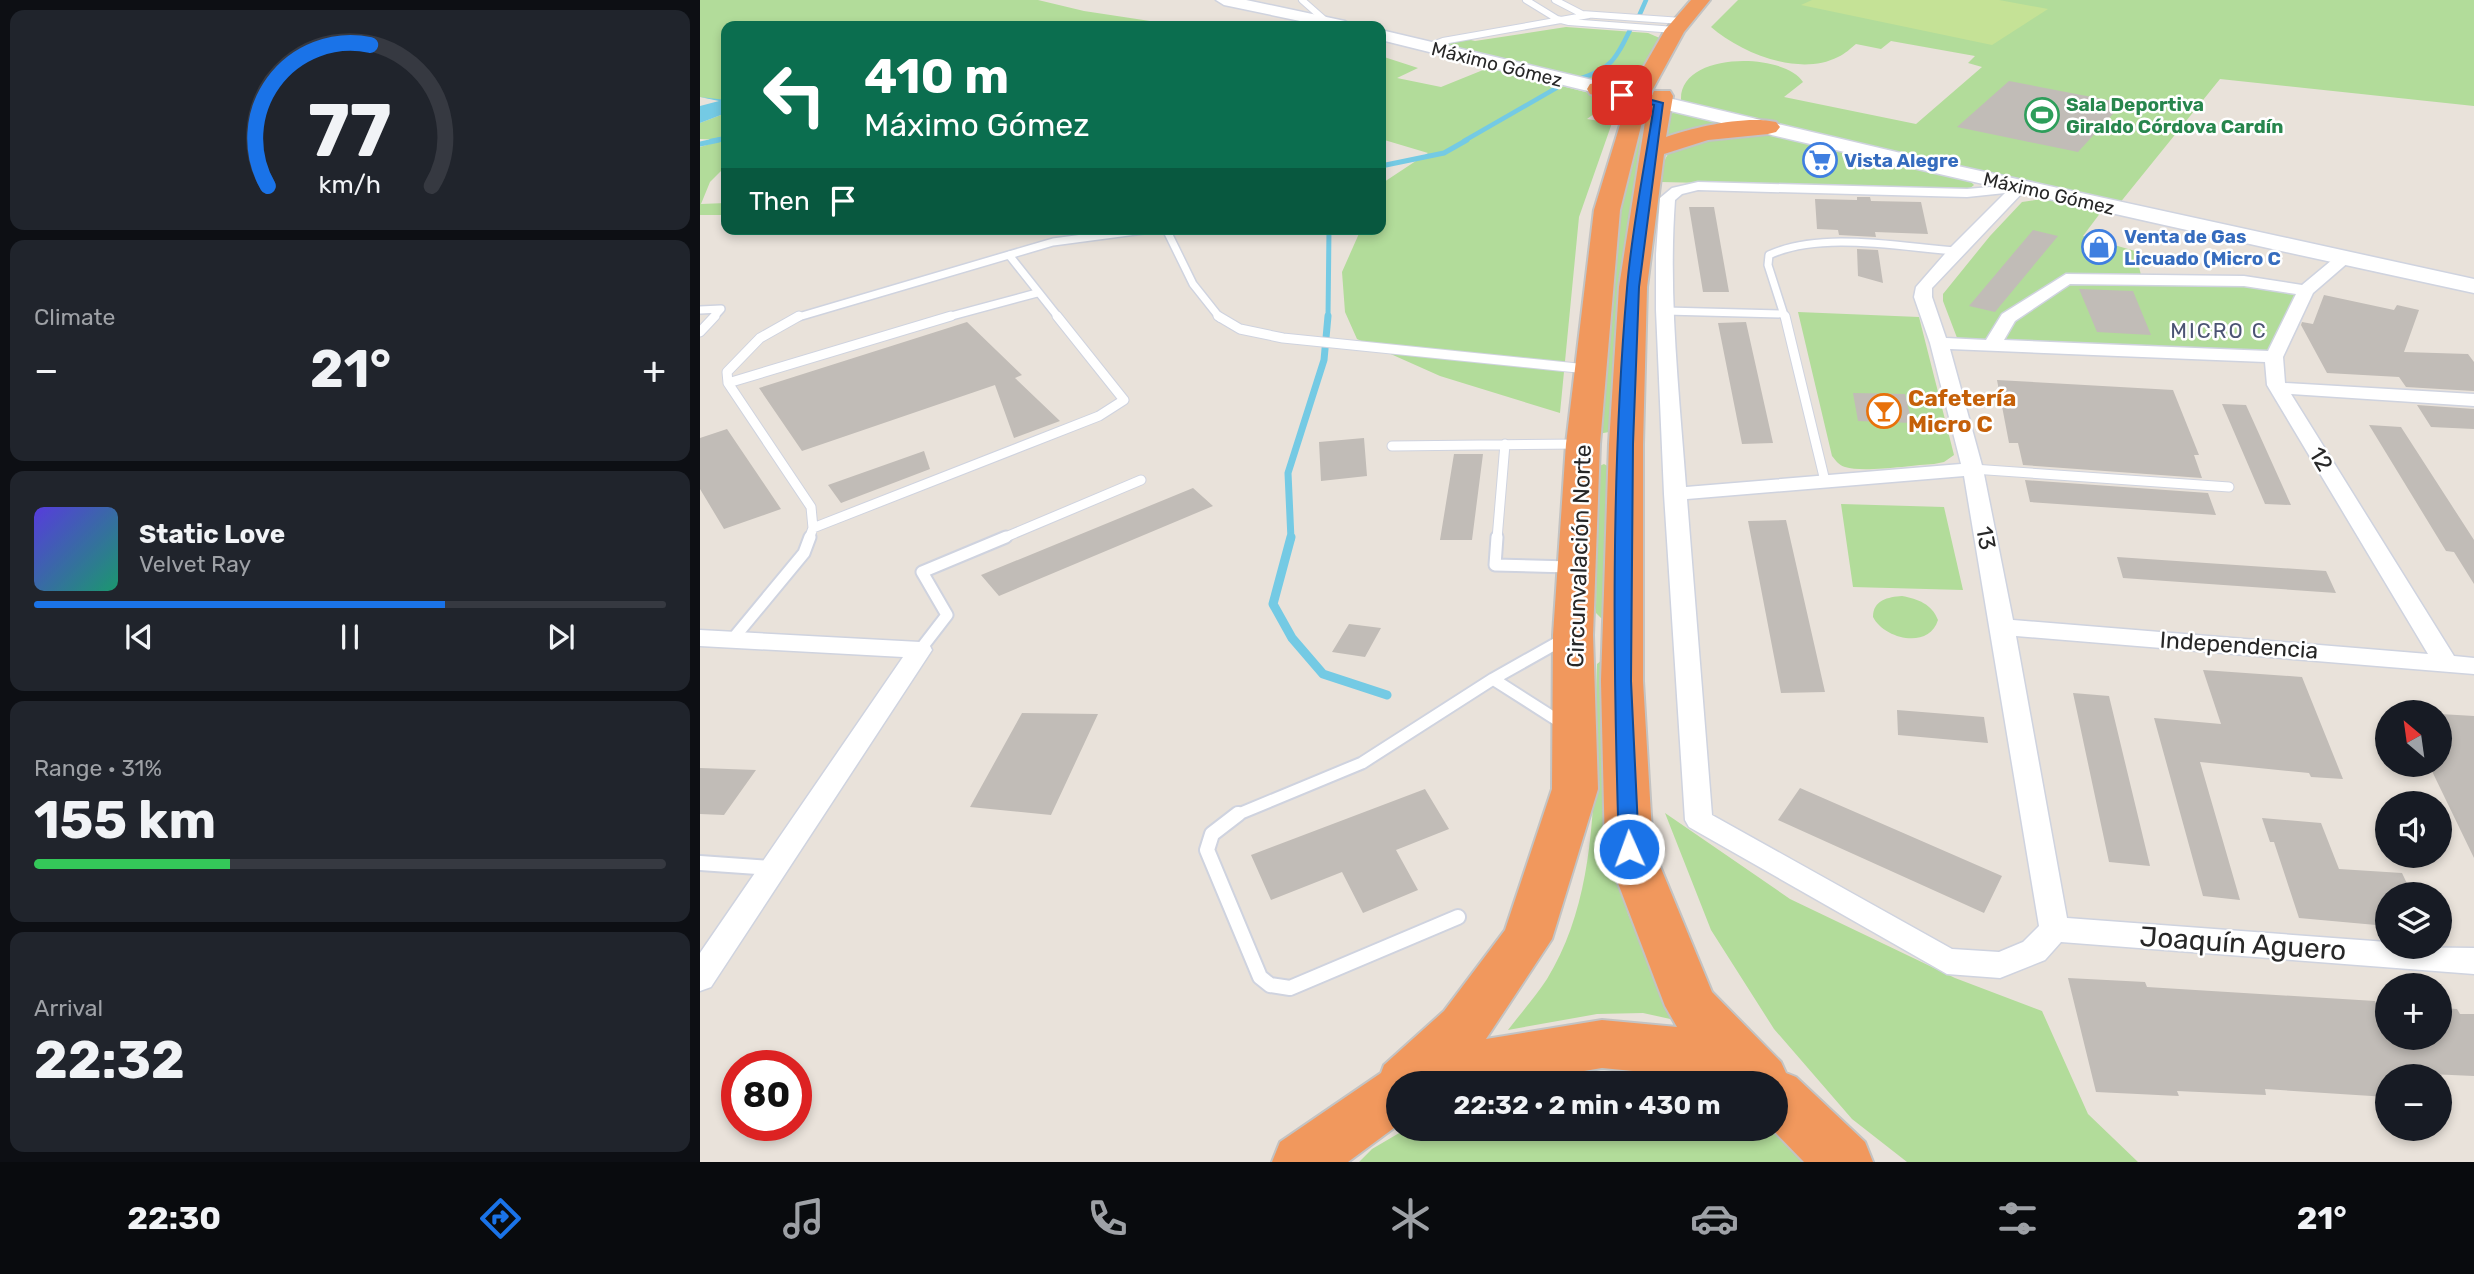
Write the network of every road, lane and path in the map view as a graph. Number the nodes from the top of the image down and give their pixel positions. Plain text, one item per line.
1 (1224, 0) edge
2 (1302, 0) edge
3 (1526, 0) edge
4 (1555, 0) edge
5 (1589, 15) junction
6 (1695, 17) edge
7 (1560, 20) junction
8 (1322, 21) edge
9 (1326, 21) edge
10 (1386, 36) edge
11 (1427, 47) junction
12 (1598, 89) joint
13 (1648, 93) junction
14 (1768, 127) junction
15 (1651, 151) junction
16 (2020, 187) junction
17 (1106, 235) edge
18 (1170, 235) edge
19 (1956, 251) junction
20 (1009, 255) junction
21 (2344, 258) junction
22 (2474, 286) edge
23 (2306, 291) junction
24 (1037, 293) junction
25 (700, 310) edge
26 (1666, 311) junction
27 (1784, 314) junction
28 (700, 332) edge
29 (1939, 343) junction
30 (1992, 345) junction
31 (2274, 356) junction
32 (1591, 369) junction
33 (728, 383) junction
34 (2277, 388) junction
35 (2474, 400) edge
36 (1505, 444) junction
37 (1583, 444) junction
38 (1626, 444) junction
39 (1392, 446) dead end
40 (1973, 469) junction
41 (1140, 480) dead end
42 (1825, 481) junction
43 (2229, 487) dead end
44 (1675, 494) junction
45 (813, 528) junction
46 (1577, 567) junction
47 (2003, 627) junction
48 (1623, 634) junction
49 (1573, 635) junction
50 (700, 638) edge
51 (732, 640) junction
52 (920, 650) junction
53 (2445, 662) junction
54 (2474, 666) edge
55 (1493, 679) junction
56 (1574, 731) junction
57 (700, 863) edge
58 (776, 868) junction
59 (1458, 917) dead end
60 (2054, 929) junction
61 (2474, 961) edge
62 (700, 978) edge
63 (1420, 1071) edge
64 (1461, 1071) edge
65 (1730, 1071) edge
66 (1753, 1071) edge
67 (1386, 1100) edge
68 (1788, 1107) edge
69 (1301, 1162) edge
70 (1844, 1162) edge

1 - 8 main road
2 - 9 lane
3 - 7 lane
4 - 5 lane
5 - 6 lane
5 - 7 lane
6 - 7 lane
6 - 13 highway, Circunvalación Norte
7 - 11 lane
10 - 11 main road, Máximo Gómez
11 - 12 main road, Máximo Gómez
12 - 13 highway
13 - 14 main road, Máximo Gómez
13 - 15 highway, Circunvalación Norte
13 - 32 highway, Circunvalación Norte
14 - 15 highway
14 - 16 main road, Máximo Gómez
15 - 38 highway, Circunvalación Norte
16 - 19 street, 13
16 - 21 main road, Máximo Gómez
16 - 26 street
17 - 20 lane
18 - 32 lane
19 - 27 lane
19 - 29 street, 13
20 - 24 lane
20 - 33 lane
21 - 22 main road, Máximo Gómez
21 - 23 street
23 - 30 street
23 - 31 street
24 - 33 lane
24 - 45 lane
25 - 28 lane
26 - 27 lane
26 - 44 street
27 - 42 lane
29 - 30 street
29 - 40 street, 13
30 - 31 street
31 - 34 street, 12
32 - 37 highway, Circunvalación Norte
33 - 45 lane
34 - 35 street
34 - 53 street, 12
36 - 37 lane
36 - 39 lane
36 - 46 lane
37 - 38 highway
37 - 46 highway, Circunvalación Norte
38 - 48 highway, Circunvalación Norte
40 - 42 street
40 - 43 lane
40 - 47 street, 13
41 - 52 lane
42 - 44 street
44 - 60 street
45 - 51 lane
46 - 49 highway, Circunvalación Norte
47 - 53 street, Independencia
47 - 60 street, 13
48 - 49 highway
48 - 66 highway, Circunvalación Norte
49 - 55 lane
49 - 56 highway, Circunvalación Norte
50 - 51 street
51 - 52 street
52 - 58 street
53 - 54 street, Independencia
55 - 56 lane
55 - 59 lane
56 - 63 highway, Circunvalación Norte
57 - 58 lane
58 - 62 street
60 - 61 street, Joaquín Aguero
64 - 65 highway
67 - 69 highway
68 - 70 highway, Circunvalación Norte

